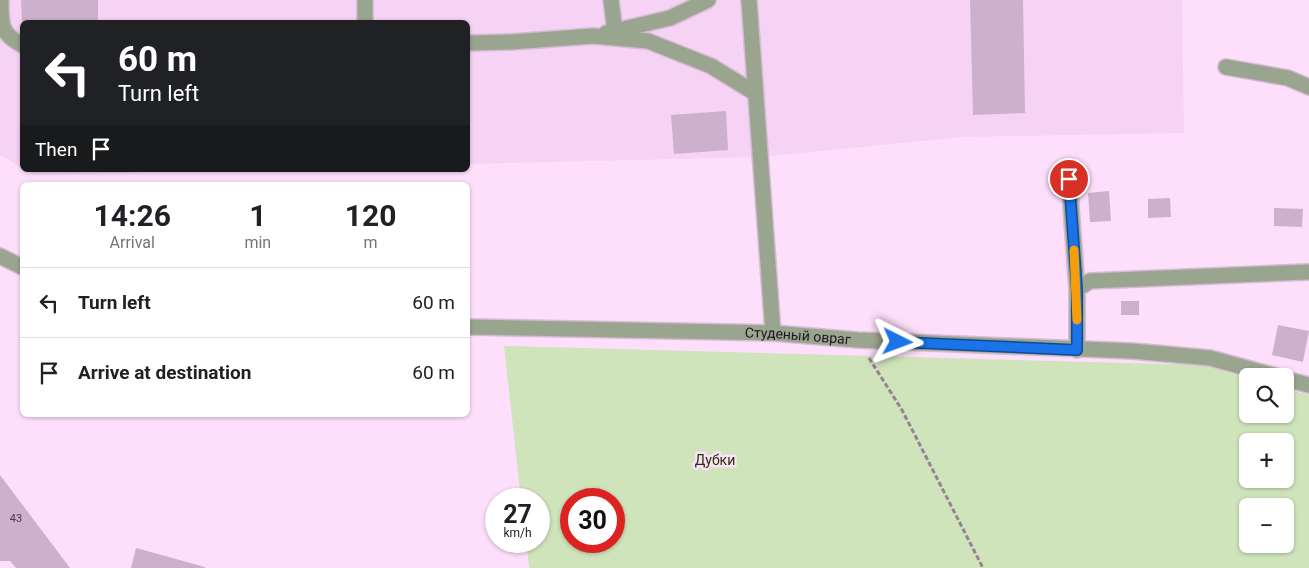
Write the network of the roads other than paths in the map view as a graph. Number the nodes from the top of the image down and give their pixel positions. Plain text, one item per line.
1 (1, 0) edge
2 (364, 0) edge
3 (611, 0) edge
4 (708, 0) edge
5 (749, 0) edge
6 (365, 20) edge
7 (615, 31) junction
8 (593, 36) junction
9 (20, 43) edge
10 (470, 43) edge
11 (1226, 67) dead end
12 (1309, 87) edge
13 (755, 93) junction
14 (1069, 179) dead end
15 (0, 256) edge
16 (20, 266) edge
17 (1309, 272) edge
18 (1077, 289) junction
19 (470, 327) edge
20 (774, 333) junction
21 (1077, 350) junction
22 (1247, 368) edge
23 (1294, 382) edge
24 (1309, 386) edge

1 - 9 street
2 - 6 street
3 - 7 street
4 - 7 street
5 - 13 street
7 - 8 street
8 - 10 street
8 - 13 street
11 - 12 street
13 - 20 street
14 - 18 street
15 - 16 street
17 - 18 street
18 - 21 street
19 - 20 street, Студеный овраг
20 - 21 street, Студеный овраг
21 - 22 street, Студеный овраг
23 - 24 street

